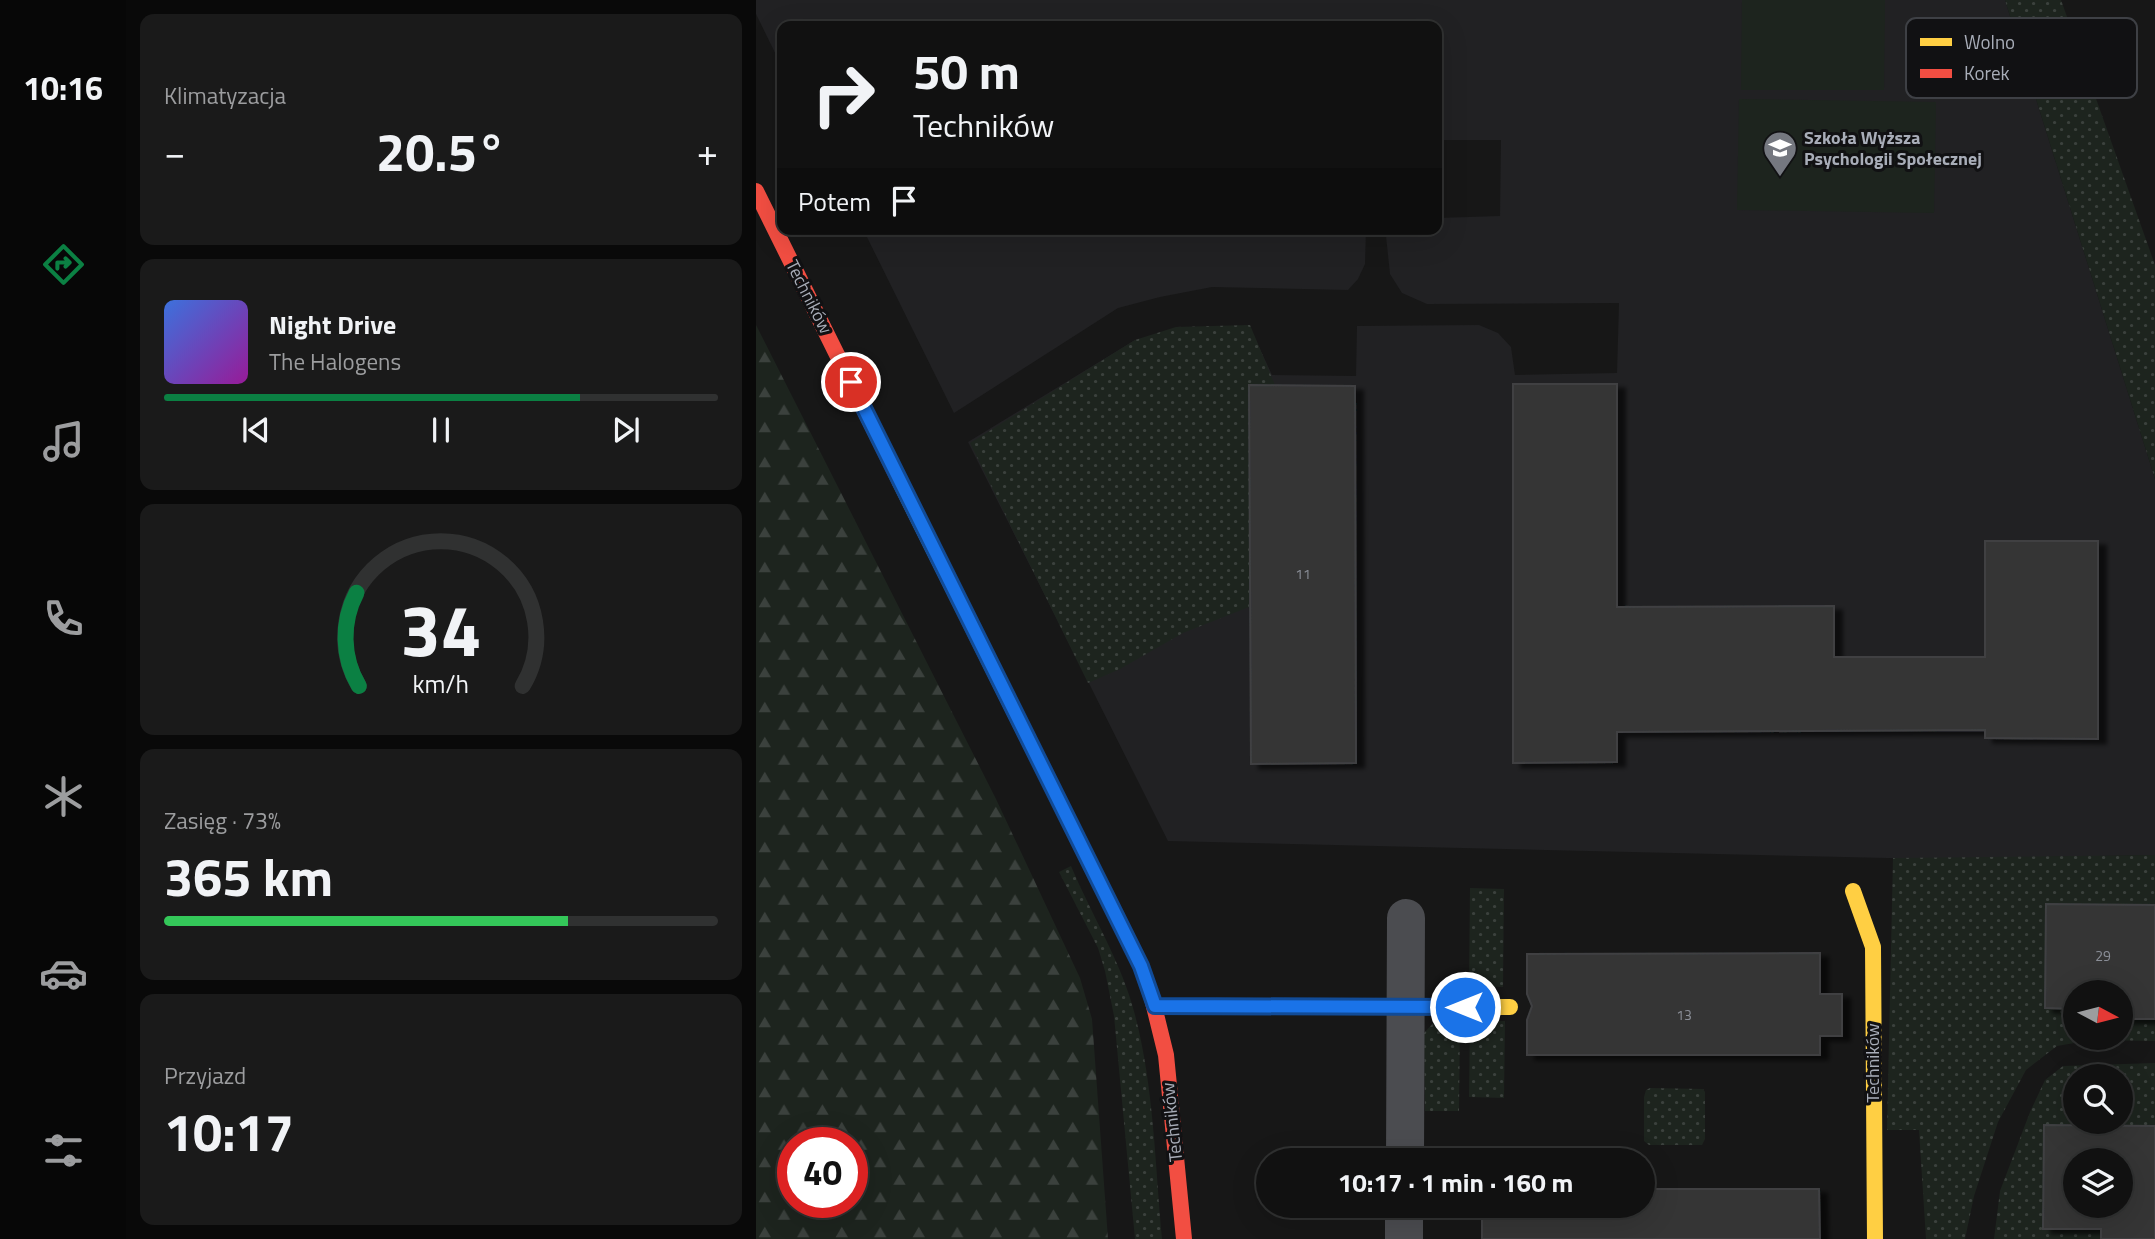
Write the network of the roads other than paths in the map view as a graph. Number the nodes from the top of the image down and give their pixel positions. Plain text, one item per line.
1 (756, 191) edge
2 (777, 233) edge
3 (778, 235) edge
4 (1853, 891) dead end
5 (1406, 918) dead end
6 (1155, 1006) junction
7 (1510, 1007) dead end
8 (1406, 1008) junction
9 (1405, 1148) edge
10 (1404, 1218) edge
11 (1184, 1239) edge
12 (1404, 1239) edge
13 (1875, 1239) edge

1 - 2 street, Techników
3 - 6 street, Techników
4 - 13 street, Techników
5 - 8 street
6 - 8 street
6 - 11 street, Techników
7 - 8 street
8 - 9 street
10 - 12 street

